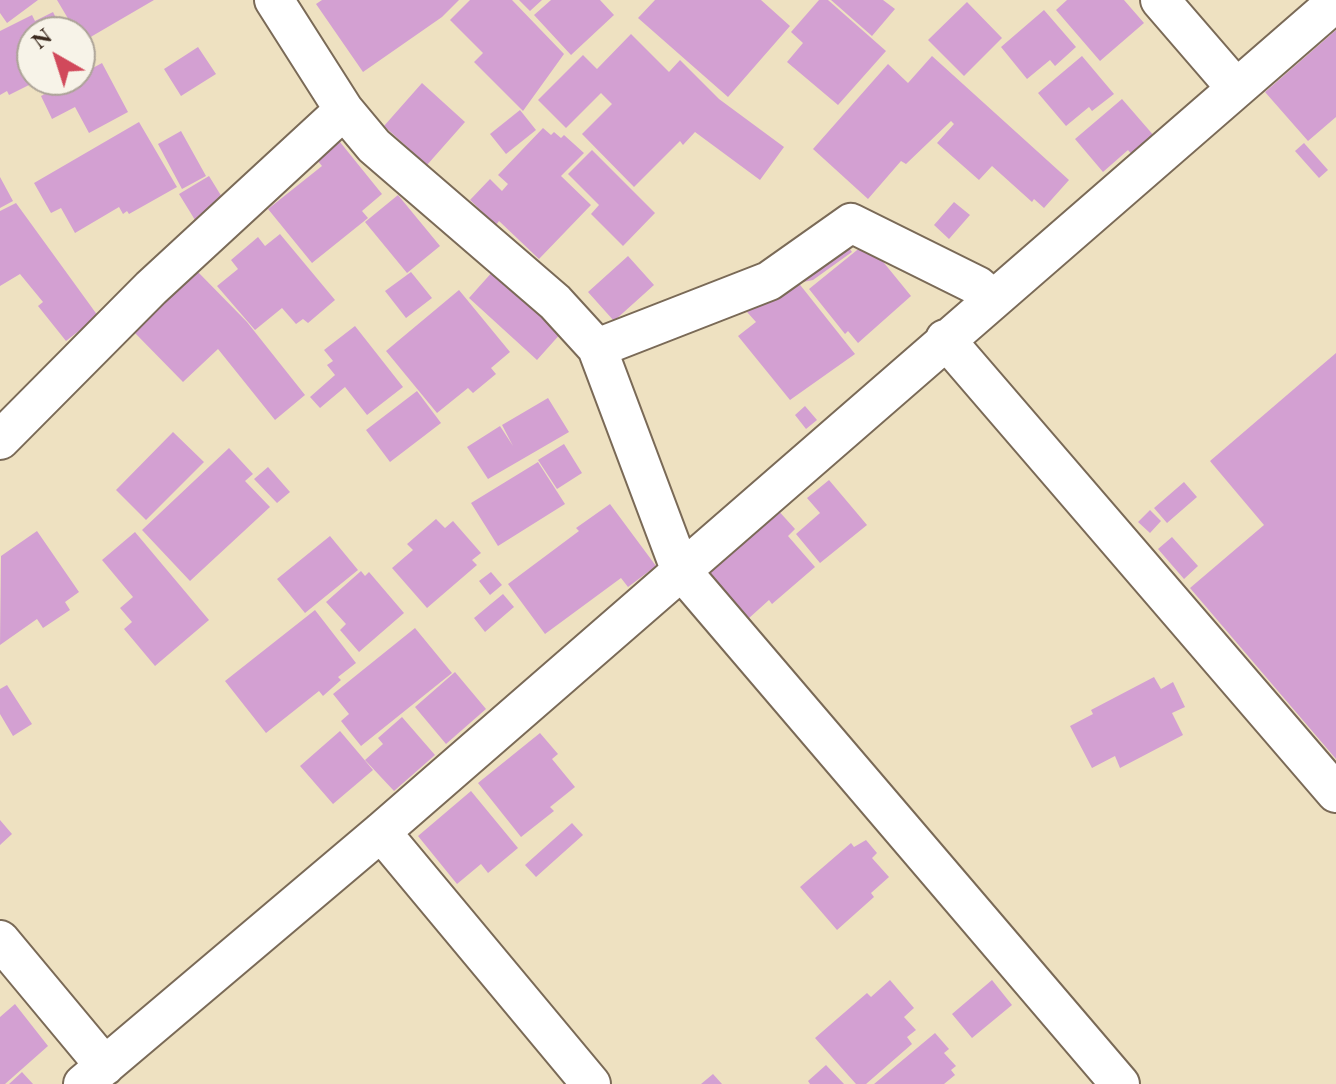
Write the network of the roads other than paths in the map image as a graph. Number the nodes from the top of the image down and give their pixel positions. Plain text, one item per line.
1 (1160, 0) edge
2 (1336, 2) edge
3 (286, 5) edge
4 (1236, 88) junction
5 (344, 110) junction
6 (993, 299) junction
7 (945, 339) junction
8 (597, 348) junction
9 (0, 440) edge
10 (680, 569) junction
11 (1336, 793) edge
12 (381, 832) junction
13 (0, 940) edge
14 (94, 1075) edge
15 (591, 1084) edge
16 (1120, 1084) edge

1 - 4 street
2 - 4 street
3 - 5 street
4 - 6 street
5 - 8 street
5 - 9 street
6 - 7 street
6 - 8 street
7 - 10 street
7 - 11 street
8 - 10 street
10 - 12 street
10 - 16 street
12 - 14 street
12 - 15 street
13 - 14 street

